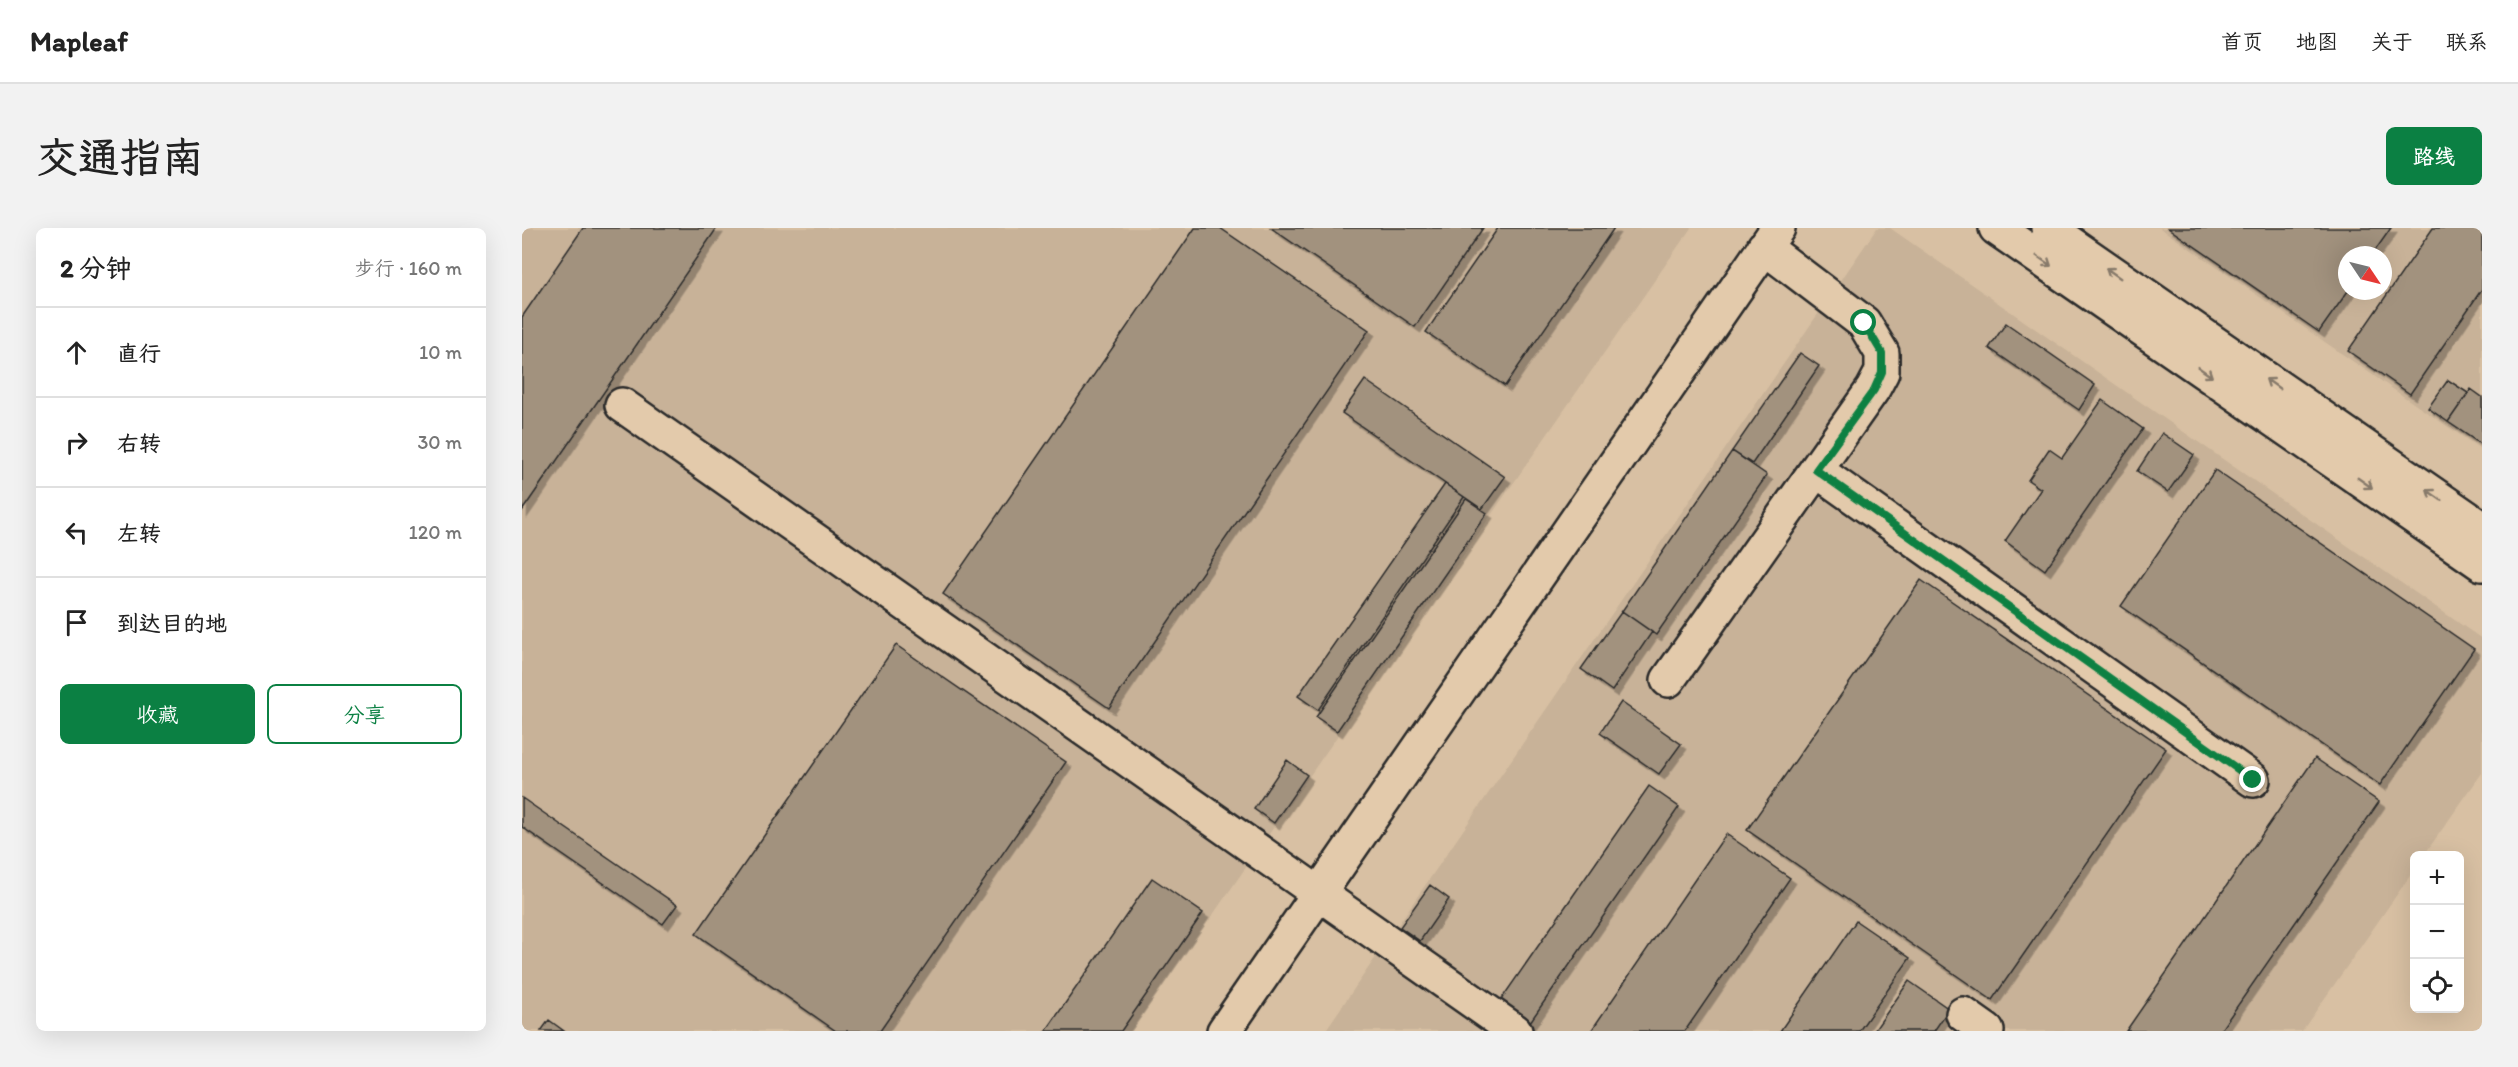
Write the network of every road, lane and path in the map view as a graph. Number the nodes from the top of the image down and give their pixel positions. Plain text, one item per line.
1 (1996, 228) edge
2 (2048, 228) edge
3 (1771, 238) edge
4 (622, 405) dead end
5 (1816, 470) junction
6 (2482, 528) edge
7 (2482, 564) edge
8 (1668, 680) dead end
9 (2253, 780) dead end
10 (1319, 893) junction
11 (1224, 1031) edge
12 (1515, 1031) edge

1 -> 7 street
6 -> 2 street
3 - 5 street
3 - 10 street
4 - 10 street
5 - 8 street
5 - 9 street
10 - 11 street
10 - 12 street

